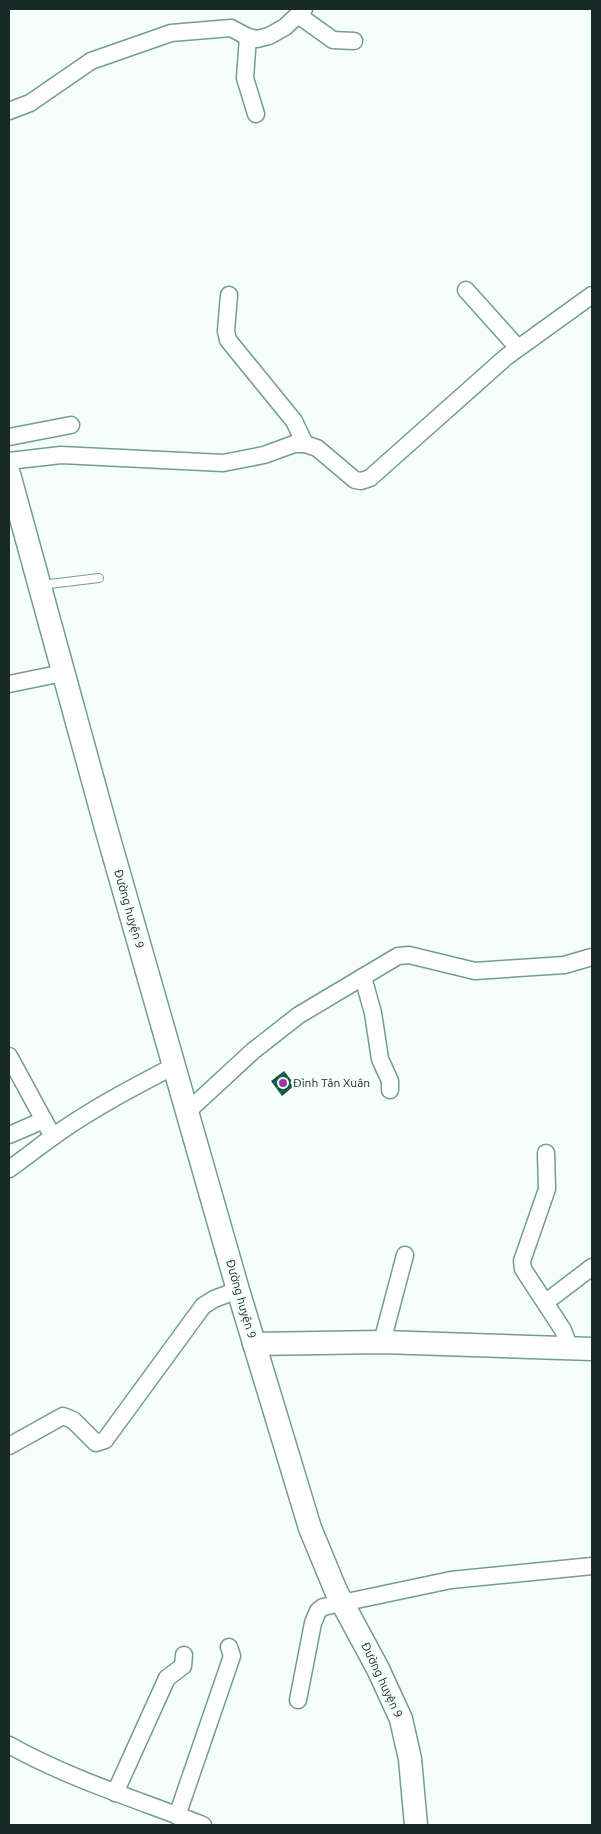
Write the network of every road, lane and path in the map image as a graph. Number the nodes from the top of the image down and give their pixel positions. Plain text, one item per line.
1 (301, 12) edge
2 (248, 38) junction
3 (354, 41) dead end
4 (9, 111) edge
5 (256, 114) dead end
6 (466, 290) dead end
7 (229, 295) dead end
8 (592, 295) edge
9 (518, 348) junction
10 (71, 425) dead end
11 (9, 437) edge
12 (305, 444) junction
13 (9, 461) edge
14 (9, 474) edge
15 (13, 504) edge
16 (98, 578) dead end
17 (40, 585) junction
18 (63, 673) junction
19 (9, 684) edge
20 (592, 957) edge
21 (363, 976) junction
22 (9, 1056) edge
23 (174, 1066) junction
24 (390, 1090) dead end
25 (188, 1111) junction
26 (44, 1120) junction
27 (9, 1135) edge
28 (53, 1137) junction
29 (546, 1153) dead end
30 (9, 1169) edge
31 (406, 1255) dead end
32 (592, 1267) edge
33 (238, 1290) junction
34 (546, 1302) junction
35 (382, 1342) junction
36 (254, 1344) junction
37 (570, 1349) junction
38 (592, 1349) edge
39 (9, 1446) edge
40 (592, 1566) edge
41 (342, 1602) junction
42 (229, 1647) dead end
43 (184, 1655) dead end
44 (298, 1700) dead end
45 (9, 1745) edge
46 (115, 1793) junction
47 (177, 1816) junction
48 (203, 1825) edge
49 (416, 1825) edge

1 - 2 street
1 - 3 street
2 - 4 street
2 - 5 street
6 - 9 street
7 - 12 street
8 - 9 street
9 - 12 street
10 - 11 street
12 - 13 street
14 - 15 street, Đường huyện 9
15 - 17 street, Đường huyện 9
16 - 17 lane
17 - 18 street, Đường huyện 9
18 - 19 street
18 - 23 street, Đường huyện 9
20 - 21 street
21 - 24 street
21 - 25 street
22 - 26 street
23 - 25 street, Đường huyện 9
23 - 28 street
25 - 33 street, Đường huyện 9
26 - 27 street
26 - 28 street
28 - 30 street
29 - 34 street
31 - 35 street
32 - 34 street
33 - 36 street, Đường huyện 9
33 - 39 street
34 - 37 street
35 - 36 street, Đường huyện 9
35 - 37 street, Đường huyện 9
36 - 41 street, Đường huyện 9
37 - 38 street, Đường huyện 9
40 - 41 street
41 - 44 street
41 - 49 street, Đường huyện 9
42 - 47 street
43 - 46 street
45 - 46 street
46 - 47 street
47 - 48 street

